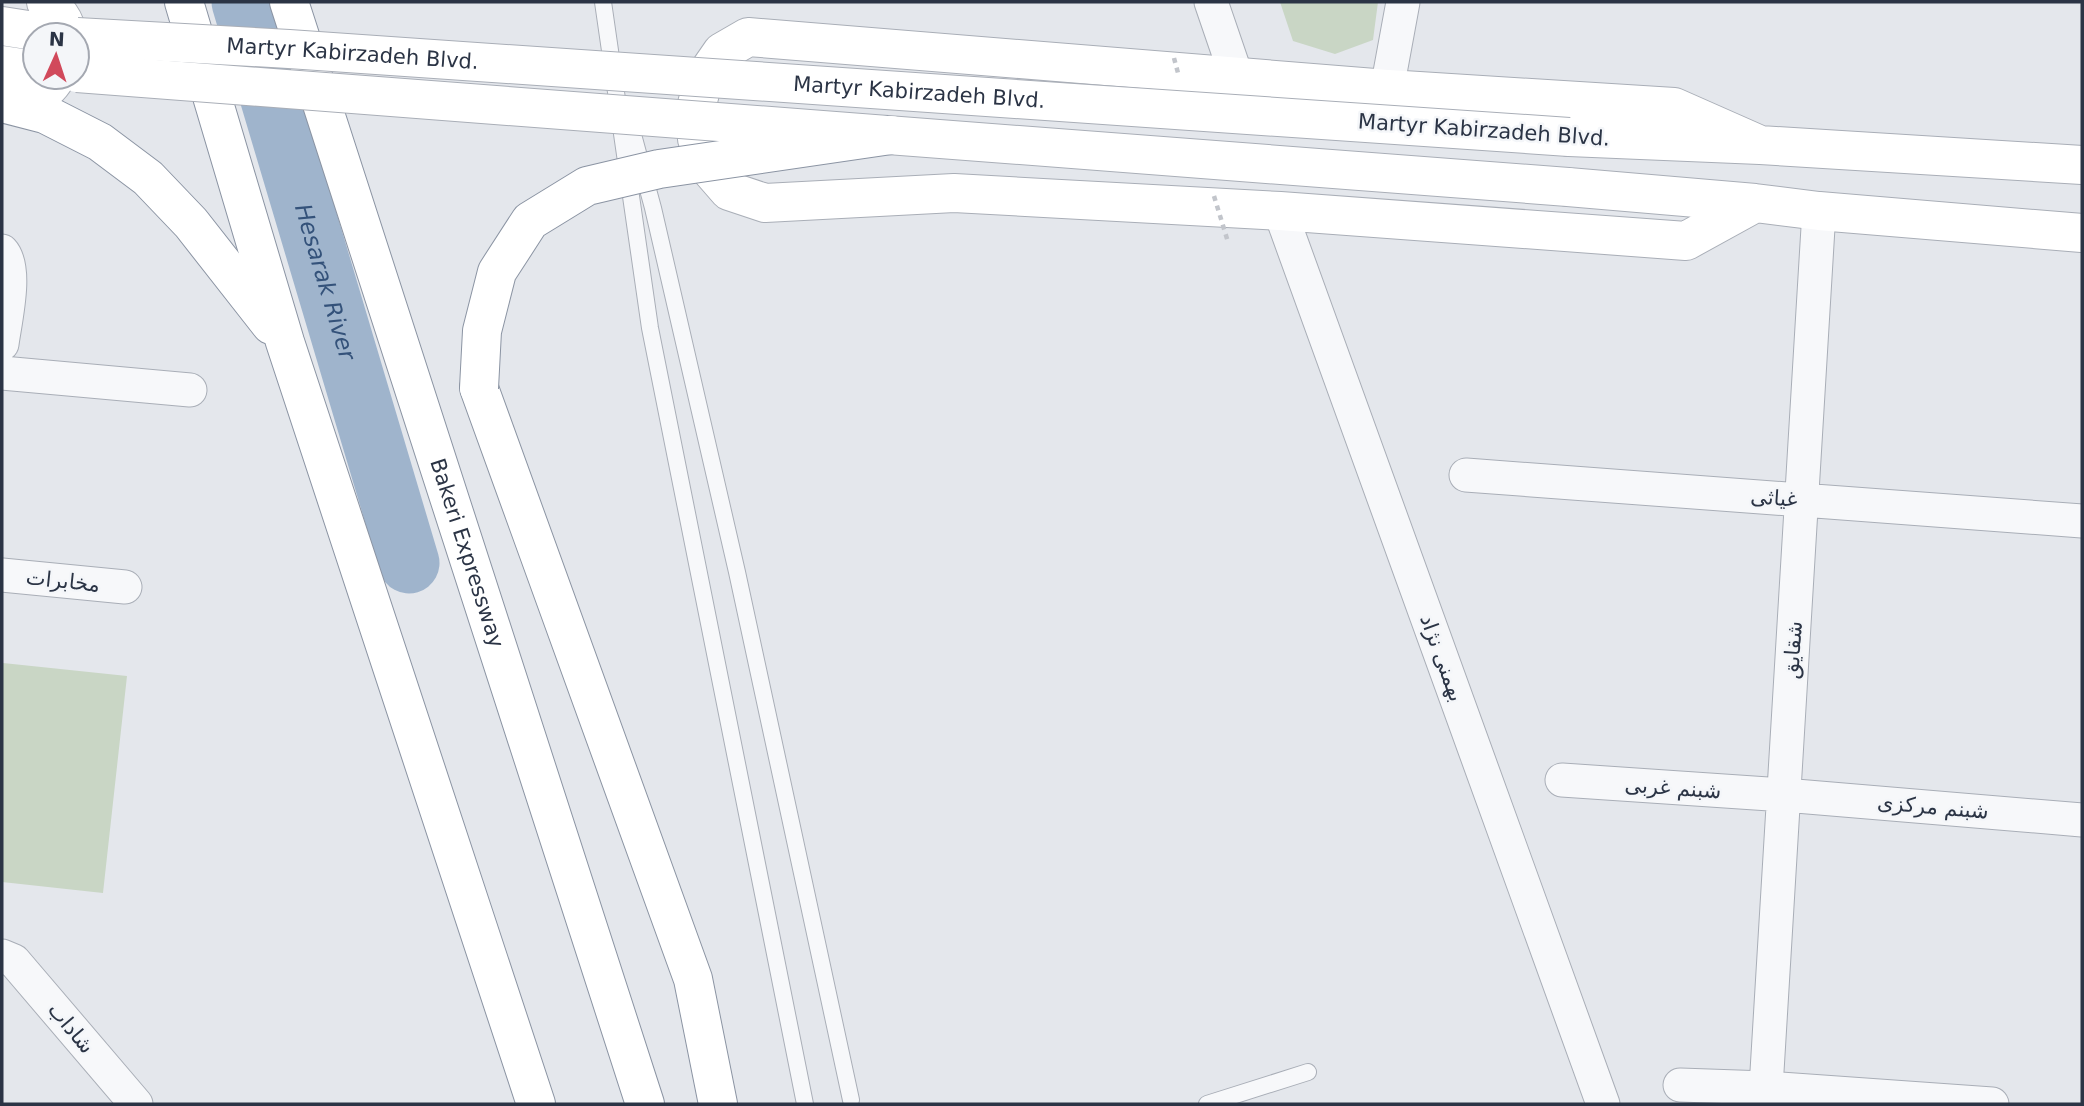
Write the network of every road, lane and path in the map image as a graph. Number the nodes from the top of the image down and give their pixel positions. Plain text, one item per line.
1 (46, 2) edge
2 (184, 2) edge
3 (289, 2) edge
4 (603, 2) edge
5 (1211, 2) edge
6 (1404, 2) edge
7 (64, 21) edge
8 (2, 26) edge
9 (21, 29) edge
10 (91, 38) edge
11 (609, 46) junction
12 (2, 65) edge
13 (21, 68) edge
14 (91, 74) edge
15 (1236, 75) junction
16 (1387, 89) junction
17 (44, 91) edge
18 (2, 102) edge
19 (891, 135) junction
20 (1760, 145) junction
21 (2082, 165) edge
22 (1755, 203) junction
23 (1280, 211) junction
24 (1819, 211) junction
25 (2082, 233) edge
26 (6, 263) edge
27 (285, 342) junction
28 (2, 344) edge
29 (2, 373) edge
30 (190, 390) dead end
31 (1466, 475) dead end
32 (1802, 500) junction
33 (2082, 521) edge
34 (2, 575) edge
35 (125, 587) dead end
36 (1562, 780) dead end
37 (1784, 795) junction
38 (2082, 820) edge
39 (2, 956) edge
40 (1308, 1072) dead end
41 (1680, 1085) dead end
42 (1766, 1088) junction
43 (846, 1103) edge
44 (136, 1104) edge
45 (536, 1104) edge
46 (645, 1104) edge
47 (718, 1104) edge
48 (805, 1104) edge
49 (1207, 1104) edge
50 (1603, 1104) edge
51 (1992, 1104) edge

1 - 7 main road
2 - 27 main road
3 - 46 main road, Bakeri Expressway
4 - 11 lane
5 - 15 street
6 - 16 street
8 - 9 main road
10 - 20 main road, Martyr Kabirzadeh Blvd., bridge
11 - 43 lane
11 - 48 lane
12 - 13 main road
14 - 19 main road, Martyr Kabirzadeh Blvd., bridge
15 - 16 main road, Martyr Kabirzadeh Blvd.
15 - 23 main road, Martyr Kabirzadeh Blvd.
16 - 20 main road, Martyr Kabirzadeh Blvd.
17 - 18 main road
18 - 27 main road
19 - 22 main road, Martyr Kabirzadeh Blvd., bridge
19 - 47 main road, bridge
20 - 21 main road, Martyr Kabirzadeh Blvd.
22 - 23 main road
22 - 24 main road, Martyr Kabirzadeh Blvd.
23 - 50 street, بهمنی نژاد
24 - 25 main road, Martyr Kabirzadeh Blvd.
24 - 32 street, شقایق
26 - 28 street
27 - 45 main road
29 - 30 street
31 - 32 street, غیاثی
32 - 33 street, غیاثی
32 - 37 street, شقایق
34 - 35 street, مخابرات
36 - 37 street, شبنم غربی
37 - 38 street, شبنم مرکزی
37 - 42 street, شقایق
39 - 44 street, شاداب
40 - 49 lane
41 - 42 street
42 - 51 street

